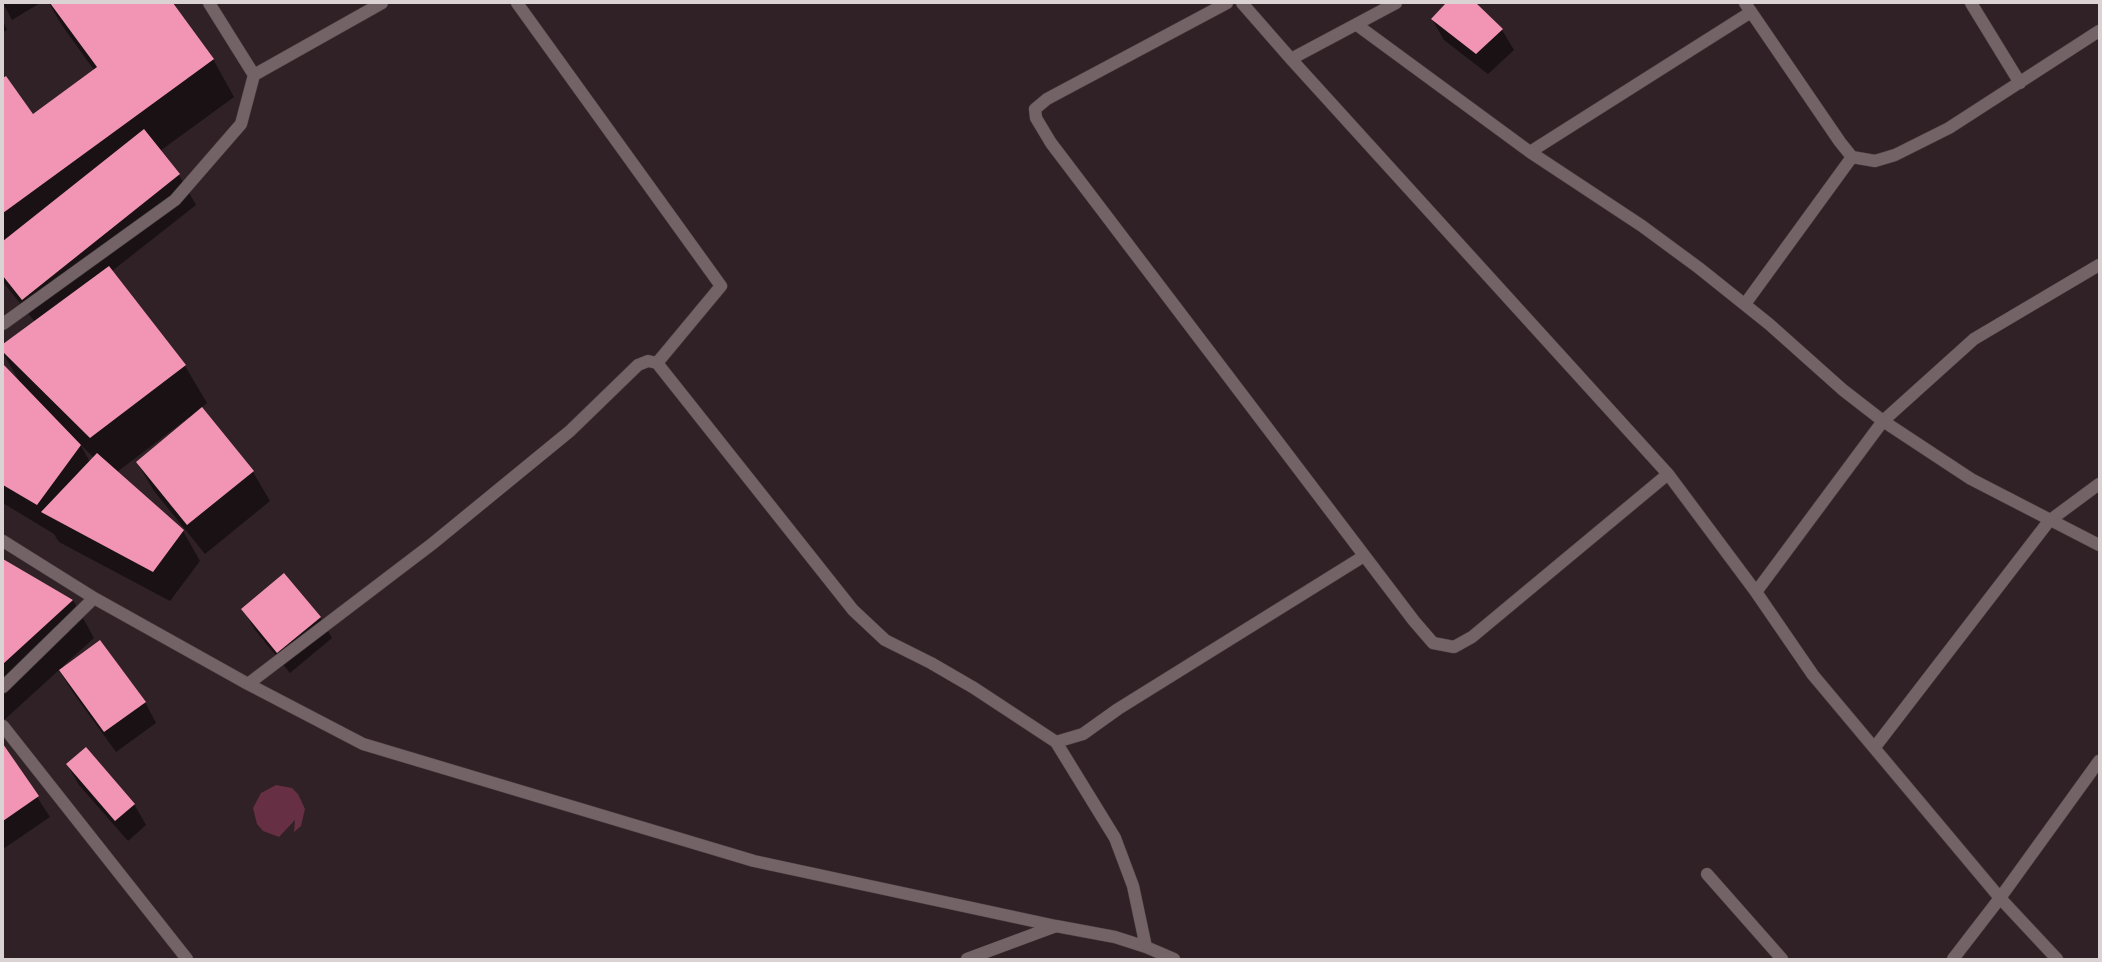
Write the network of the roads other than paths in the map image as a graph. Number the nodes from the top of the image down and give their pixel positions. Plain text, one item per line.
1 (209, 3) edge
2 (382, 3) edge
3 (517, 3) edge
4 (1227, 3) edge
5 (1242, 3) edge
6 (1396, 3) edge
7 (1971, 3) edge
8 (1748, 8) edge
9 (1357, 25) junction
10 (2099, 31) edge
11 (1291, 59) junction
12 (254, 75) junction
13 (2020, 83) junction
14 (1530, 152) junction
15 (1852, 157) junction
16 (2099, 265) edge
17 (1745, 304) junction
18 (3, 324) edge
19 (657, 363) junction
20 (1883, 421) junction
21 (1668, 474) junction
22 (2099, 484) edge
23 (2049, 521) junction
24 (3, 541) edge
25 (2099, 545) edge
26 (1364, 556) junction
27 (1756, 592) junction
28 (94, 598) junction
29 (248, 684) junction
30 (3, 687) edge
31 (3, 726) edge
32 (1056, 742) junction
33 (1875, 747) junction
34 (2099, 761) edge
35 (1707, 874) dead end
36 (2000, 898) junction
37 (1056, 926) junction
38 (1146, 946) junction
39 (187, 959) edge
40 (967, 959) edge
41 (1174, 959) edge
42 (1782, 959) edge
43 (1954, 959) edge
44 (2057, 959) edge

1 - 12 street
2 - 12 street
3 - 19 street
4 - 26 street
5 - 11 street
6 - 9 street
7 - 13 street
8 - 14 street
8 - 15 street
9 - 11 street
9 - 14 street
10 - 13 street
11 - 21 street
12 - 18 street
13 - 15 street
14 - 17 street
15 - 17 street
16 - 20 street
17 - 20 street
19 - 29 street
19 - 32 street
20 - 23 street
20 - 27 street
21 - 26 street
21 - 27 street
22 - 23 street
23 - 25 street
23 - 33 street
24 - 28 street
26 - 32 street
27 - 33 street
28 - 29 street
28 - 30 street
29 - 37 street
31 - 39 street
32 - 38 street
33 - 36 street
34 - 36 street
35 - 42 street
36 - 43 street
36 - 44 street
37 - 38 street
37 - 40 street
38 - 41 street

